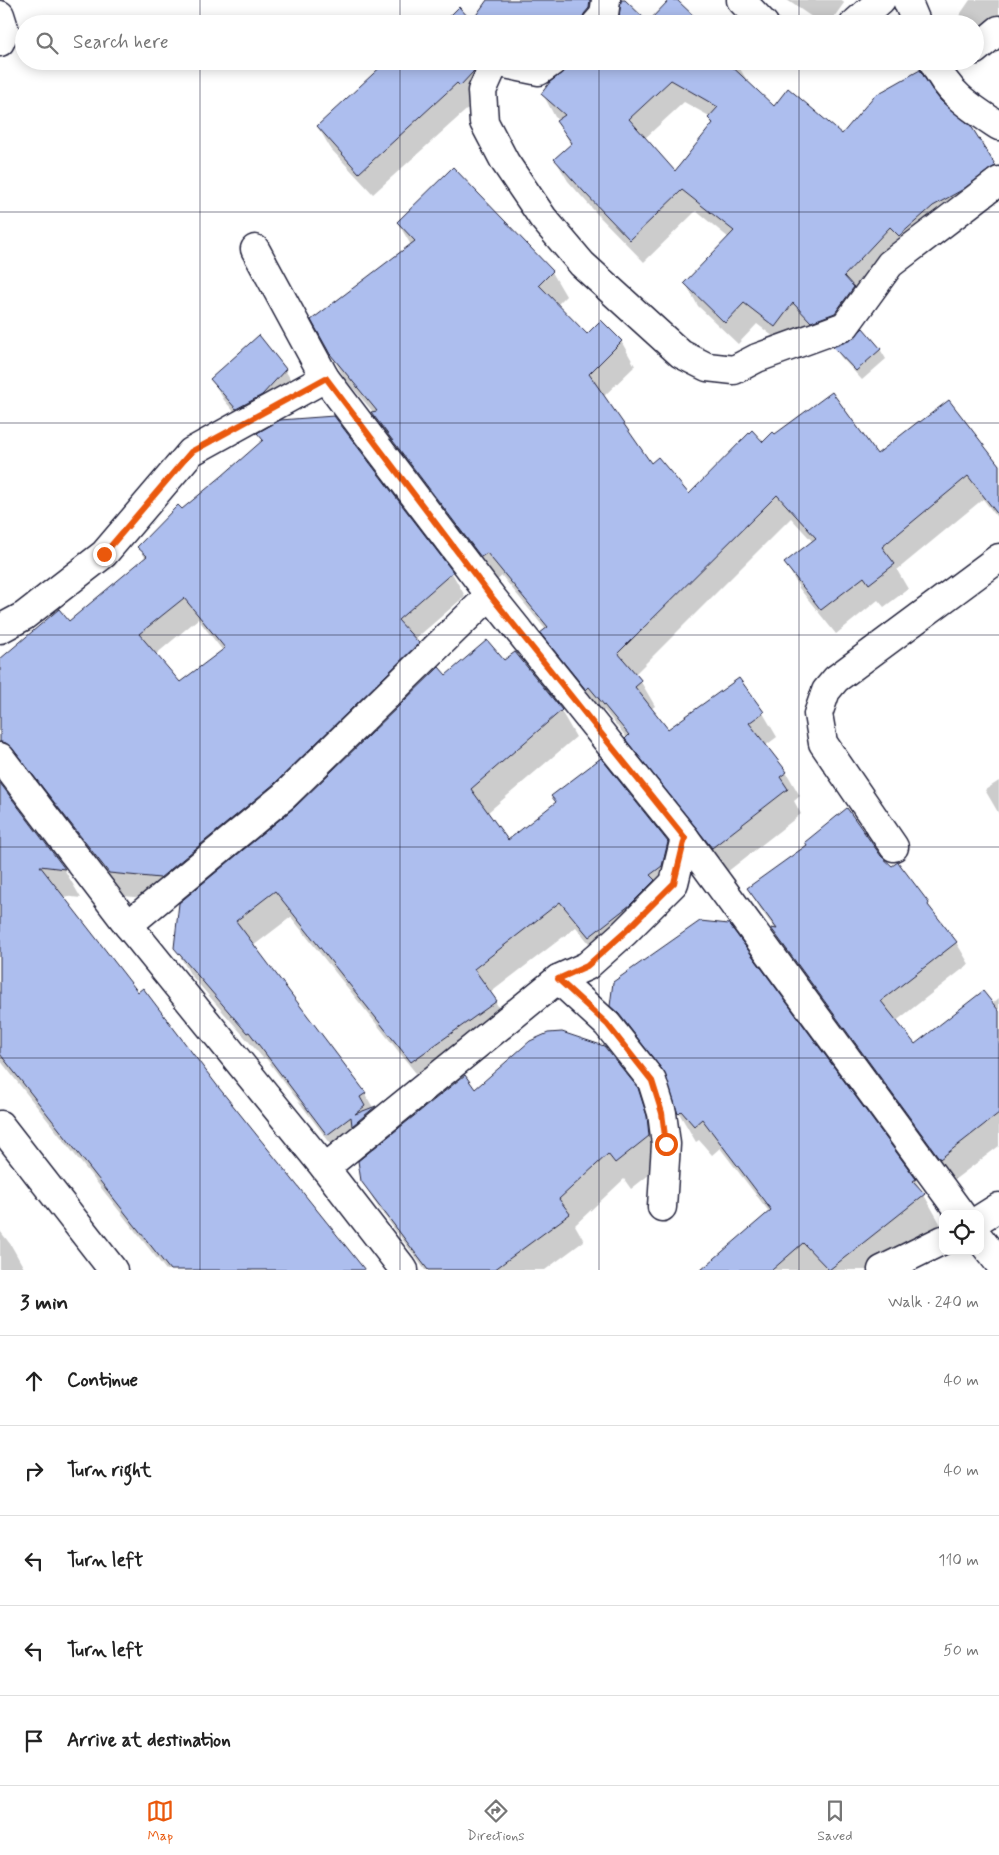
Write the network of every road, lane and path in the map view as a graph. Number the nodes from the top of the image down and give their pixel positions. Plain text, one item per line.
1 (606, 0) edge
2 (741, 0) edge
3 (881, 0) edge
4 (907, 0) edge
5 (0, 15) edge
6 (604, 15) edge
7 (755, 15) edge
8 (864, 15) edge
9 (913, 15) edge
10 (999, 30) edge
11 (0, 42) edge
12 (984, 42) edge
13 (492, 70) edge
14 (947, 70) edge
15 (999, 126) edge
16 (999, 181) edge
17 (256, 248) dead end
18 (326, 378) junction
19 (999, 558) edge
20 (490, 595) junction
21 (0, 629) edge
22 (0, 757) edge
23 (685, 838) junction
24 (894, 847) dead end
25 (128, 925) junction
26 (558, 979) junction
27 (0, 1125) edge
28 (326, 1168) junction
29 (999, 1207) edge
30 (662, 1208) dead end
31 (958, 1210) edge
32 (984, 1216) edge
33 (939, 1242) edge
34 (984, 1244) edge
35 (999, 1263) edge
36 (113, 1270) edge
37 (404, 1270) edge
38 (882, 1270) edge

1 - 6 street
2 - 7 street
3 - 8 street
4 - 9 street
5 - 11 street
10 - 12 street
13 - 16 street
14 - 15 street
17 - 18 street
18 - 20 street
18 - 21 street
19 - 24 street
20 - 23 street
20 - 25 street
22 - 25 street
23 - 26 street
23 - 31 street
25 - 28 street
26 - 28 street
26 - 30 street
27 - 36 street
28 - 37 street
29 - 32 street
33 - 38 street
34 - 35 street

